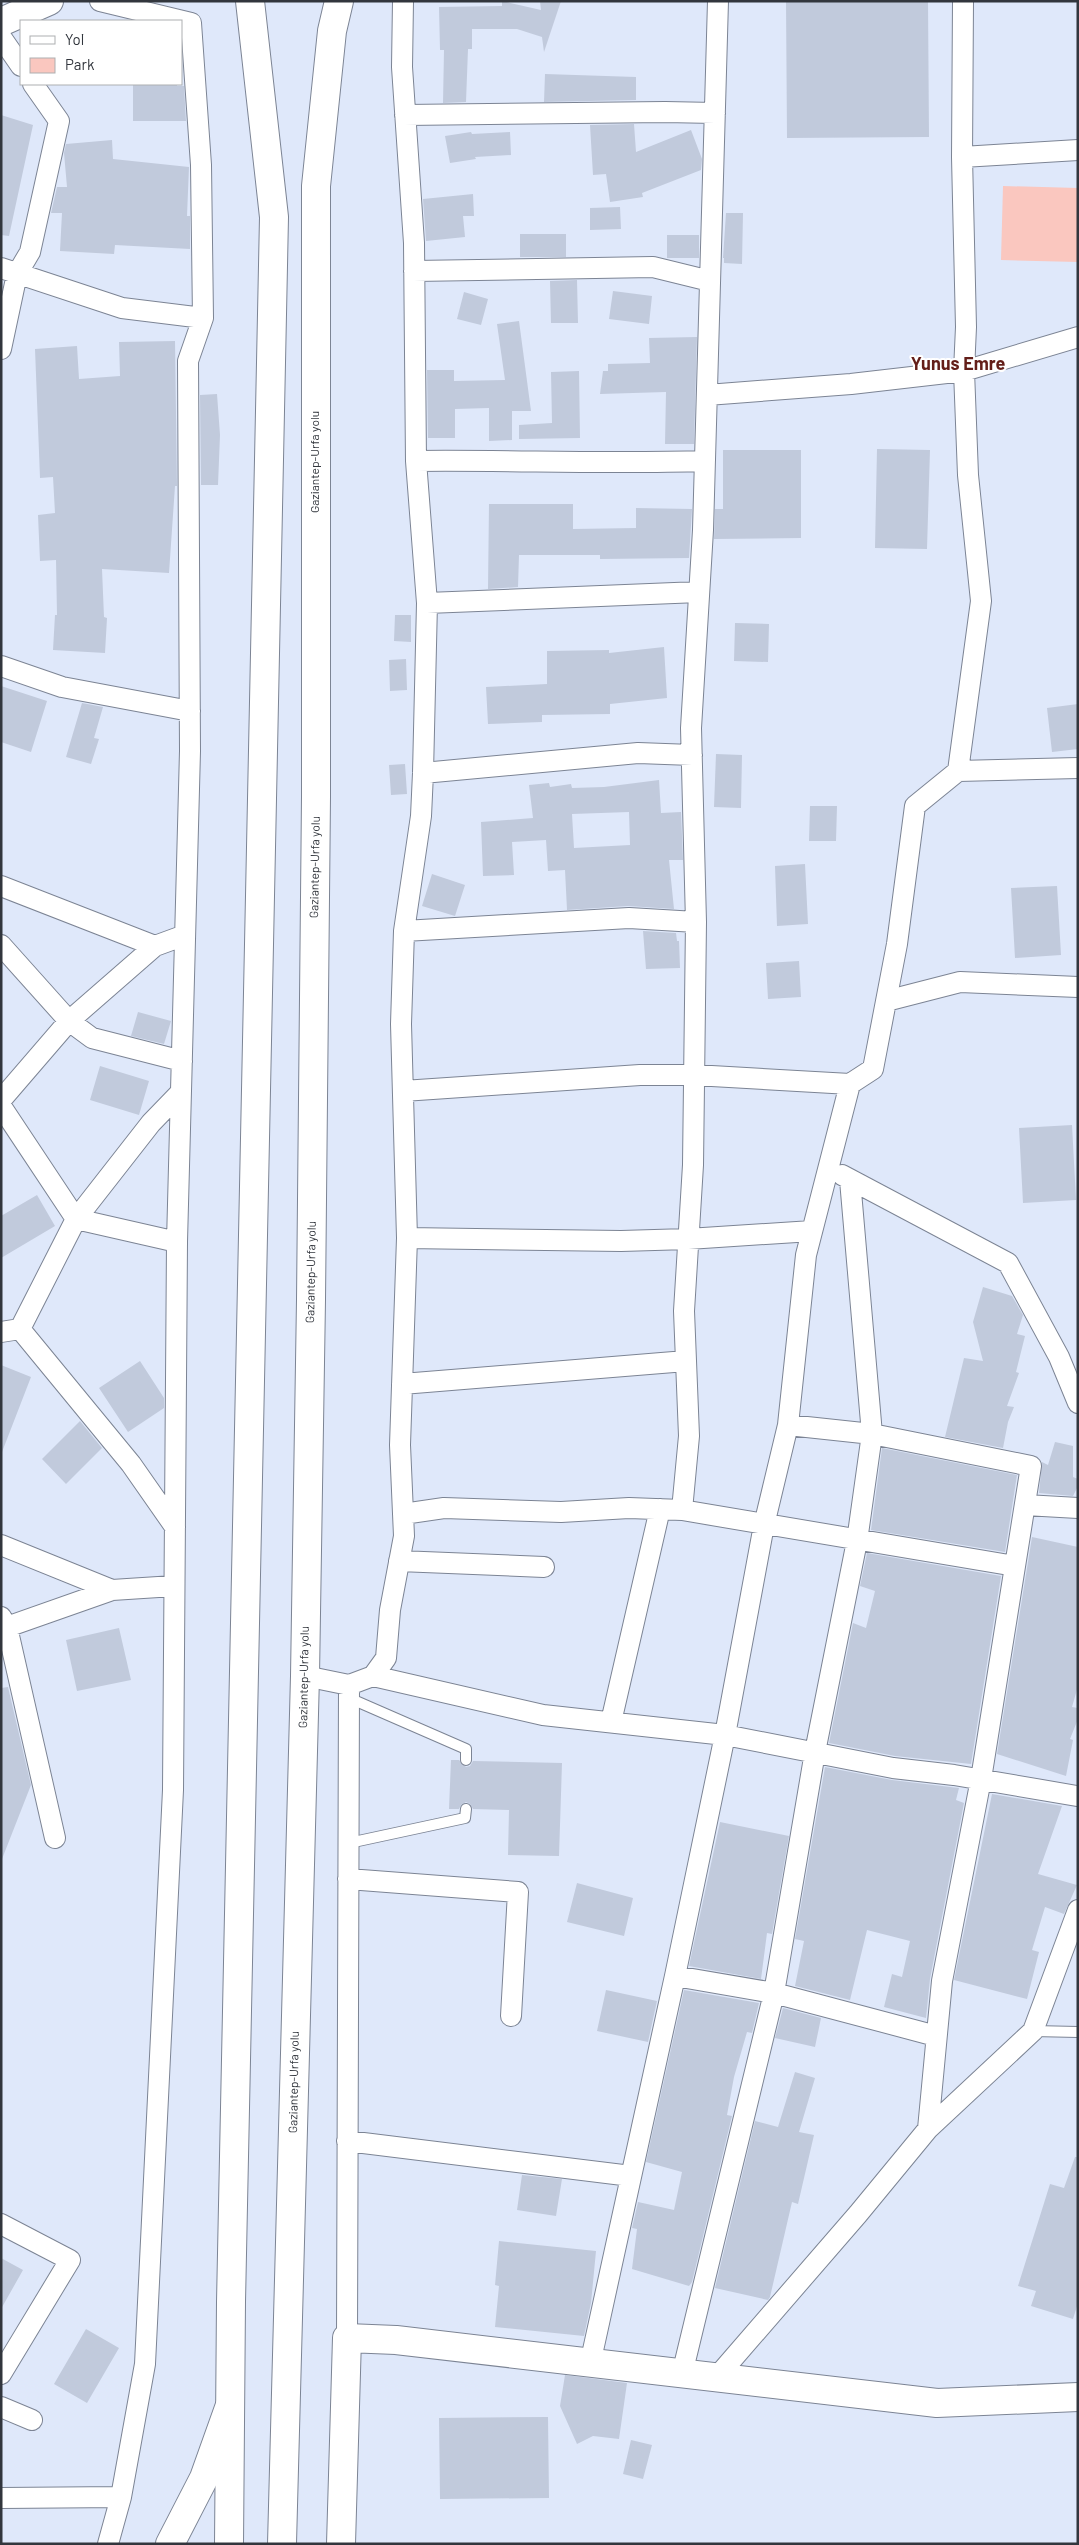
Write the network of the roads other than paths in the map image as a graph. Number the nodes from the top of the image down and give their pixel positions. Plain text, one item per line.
1 (49, 1) edge
2 (100, 1) edge
3 (250, 1) edge
4 (339, 1) edge
5 (403, 1) edge
6 (718, 1) edge
7 (964, 1) edge
8 (179, 20) edge
9 (182, 21) edge
10 (1, 22) edge
11 (1, 38) edge
12 (20, 65) edge
13 (35, 85) edge
14 (715, 113) junction
15 (405, 116) junction
16 (1078, 150) edge
17 (962, 157) junction
18 (9, 271) edge
19 (414, 271) junction
20 (710, 281) junction
21 (204, 318) junction
22 (1078, 336) edge
23 (1, 349) edge
24 (964, 371) junction
25 (707, 395) junction
26 (416, 461) junction
27 (705, 461) junction
28 (699, 592) junction
29 (427, 603) junction
30 (1, 666) edge
31 (190, 711) junction
32 (692, 755) junction
33 (1078, 768) edge
34 (958, 771) junction
35 (423, 773) junction
36 (1, 886) edge
37 (696, 922) junction
38 (404, 931) junction
39 (185, 935) junction
40 (1, 945) edge
41 (155, 946) junction
42 (1078, 987) edge
43 (886, 1001) junction
44 (69, 1021) junction
45 (182, 1061) junction
46 (694, 1075) junction
47 (850, 1084) junction
48 (402, 1091) junction
49 (181, 1092) junction
50 (1, 1100) edge
51 (1, 1106) edge
52 (829, 1168) junction
53 (850, 1180) junction
54 (76, 1219) junction
55 (812, 1232) junction
56 (407, 1238) junction
57 (688, 1239) junction
58 (177, 1242) junction
59 (11, 1330) edge
60 (686, 1361) junction
61 (402, 1384) junction
62 (1078, 1403) edge
63 (788, 1426) junction
64 (872, 1434) junction
65 (1024, 1505) junction
66 (1078, 1508) edge
67 (660, 1510) junction
68 (682, 1510) junction
69 (403, 1514) junction
70 (764, 1525) junction
71 (175, 1527) junction
72 (857, 1541) junction
73 (1, 1545) edge
74 (399, 1562) junction
75 (544, 1566) dead end
76 (1015, 1566) junction
77 (174, 1586) junction
78 (112, 1590) junction
79 (3, 1625) edge
80 (304, 1676) junction
81 (373, 1676) junction
82 (349, 1691) junction
83 (611, 1722) junction
84 (725, 1735) junction
85 (815, 1752) junction
86 (466, 1760) dead end
87 (981, 1779) junction
88 (1078, 1798) edge
89 (466, 1809) dead end
90 (55, 1838) dead end
91 (349, 1843) junction
92 (348, 1879) junction
93 (1078, 1910) edge
94 (675, 1976) junction
95 (774, 1993) junction
96 (512, 2016) dead end
97 (1033, 2031) junction
98 (1078, 2032) edge
99 (936, 2036) junction
100 (928, 2129) junction
101 (348, 2141) junction
102 (631, 2176) junction
103 (1, 2224) edge
104 (347, 2338) junction
105 (590, 2364) junction
106 (1, 2374) edge
107 (682, 2374) junction
108 (716, 2378) junction
109 (1078, 2397) edge
110 (230, 2404) junction
111 (1, 2407) edge
112 (32, 2420) dead end
113 (121, 2497) junction
114 (1, 2498) edge
115 (108, 2544) edge
116 (170, 2544) edge
117 (229, 2544) edge
118 (282, 2544) edge
119 (340, 2544) edge

1 - 10 main road
2 - 8 street
3 - 110 main road
4 - 80 main road, Gaziantep-Urfa yolu
5 - 15 street
6 - 14 street
7 - 17 street
9 - 21 street
11 - 12 street
13 - 18 street
14 - 15 street
14 - 20 street
15 - 19 street
16 - 17 street
17 - 24 street
18 - 21 street
18 - 23 street
19 - 20 street
19 - 26 street
20 - 25 street
21 - 31 street
22 - 24 street
24 - 25 street
24 - 34 street
25 - 27 street
26 - 27 street
26 - 29 street
27 - 28 street
28 - 29 street
28 - 32 street
29 - 35 street
30 - 31 street
31 - 39 street
32 - 35 street
32 - 37 street
33 - 34 street
34 - 43 street
35 - 38 street
36 - 41 street
37 - 38 street
37 - 46 street
38 - 48 street
39 - 41 street
39 - 45 street
40 - 44 street
41 - 44 street
42 - 43 street
43 - 47 street
44 - 45 street
44 - 50 street
45 - 49 street
46 - 47 street
46 - 48 street
46 - 57 street
47 - 52 street
48 - 56 street
49 - 54 street
49 - 58 street
51 - 54 street
52 - 53 street
52 - 55 street
53 - 62 street
53 - 64 street
54 - 58 street
54 - 59 street
55 - 57 street
55 - 63 street
56 - 57 street
56 - 61 street
57 - 60 street
58 - 71 street
59 - 71 street
60 - 61 street
60 - 68 street
61 - 69 street
63 - 64 street
63 - 70 street
64 - 65 street
64 - 72 street
65 - 66 street
65 - 76 street
67 - 68 street
67 - 69 street
67 - 83 street
68 - 70 street
69 - 74 street
70 - 72 street
70 - 84 street
71 - 77 street
72 - 76 street
72 - 85 street
73 - 78 street
74 - 75 street
74 - 81 street
76 - 87 street
77 - 78 street
77 - 113 street
78 - 79 street
79 - 90 street
80 - 82 street
80 - 118 main road, Gaziantep-Urfa yolu
81 - 82 street
81 - 83 street
82 - 86 lane
82 - 91 street
83 - 84 street
84 - 85 street
84 - 94 street
85 - 87 street
85 - 95 street
87 - 88 street
87 - 99 street
89 - 91 lane
91 - 92 street
92 - 96 street
92 - 101 street
93 - 97 street
94 - 95 street
94 - 102 street
95 - 99 street
95 - 107 street
97 - 98 lane
97 - 100 street
99 - 100 street
100 - 108 street
101 - 102 street
101 - 104 street
102 - 105 street
103 - 106 street
104 - 105 main road
104 - 119 main road
105 - 107 main road
107 - 108 main road
108 - 109 main road
110 - 116 main road
110 - 117 main road
111 - 112 street
113 - 114 street
113 - 115 street

